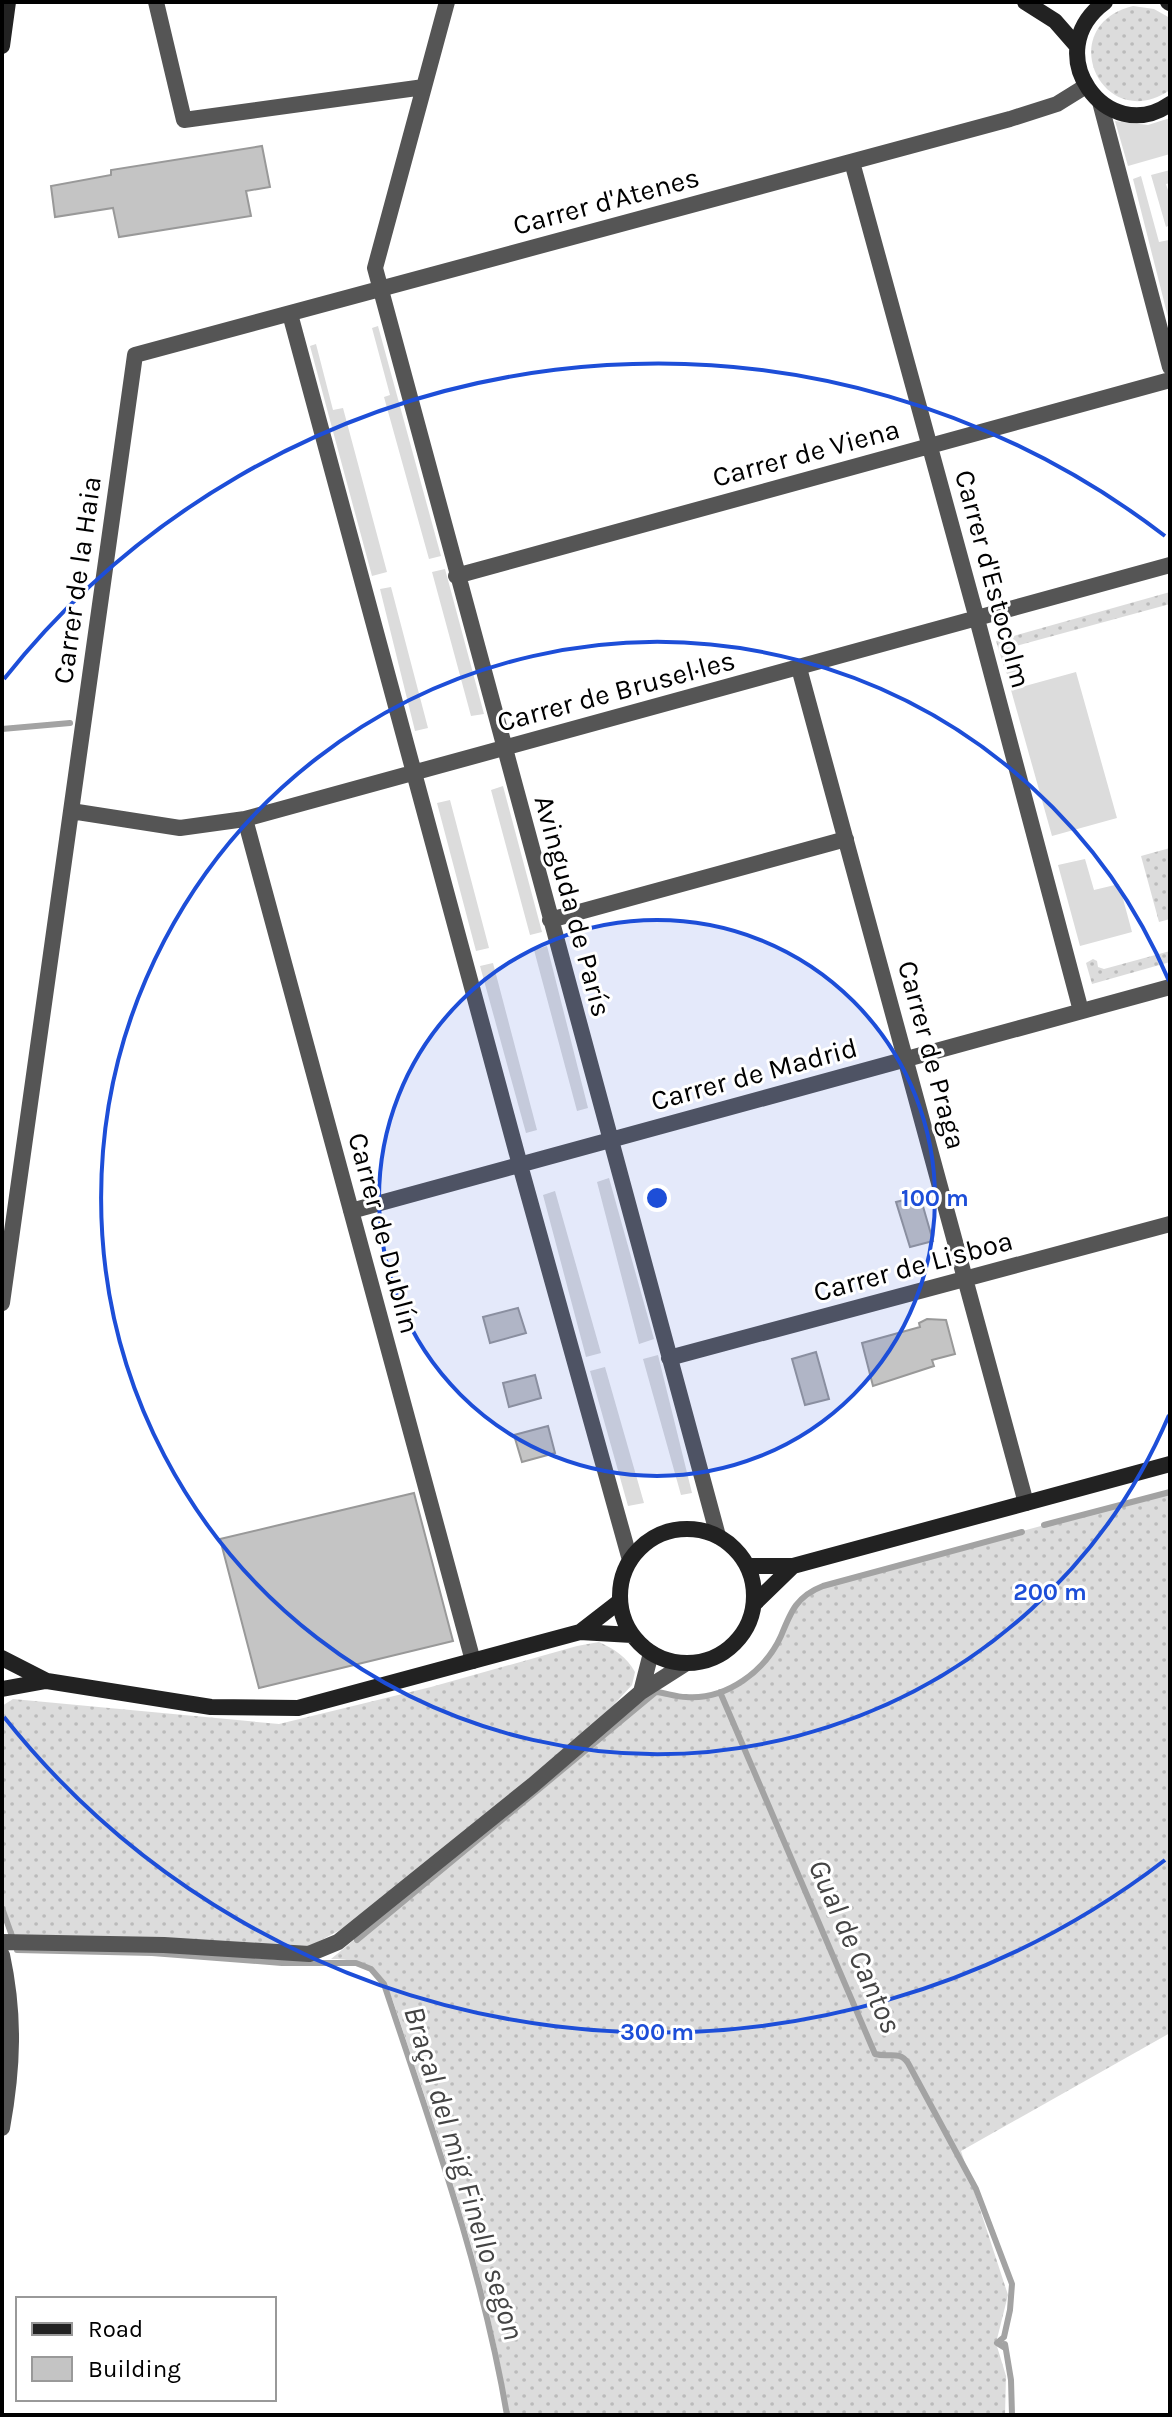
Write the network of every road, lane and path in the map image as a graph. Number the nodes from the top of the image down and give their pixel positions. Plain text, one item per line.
1 (8, 2) edge
2 (156, 2) edge
3 (447, 2) edge
4 (1025, 2) edge
5 (1105, 2) edge
6 (1076, 45) junction
7 (2, 46) edge
8 (1086, 86) junction
9 (424, 87) junction
10 (1100, 102) junction
11 (1170, 104) edge
12 (852, 162) junction
13 (379, 290) junction
14 (290, 314) junction
15 (135, 355) joint
16 (1170, 367) edge
17 (1170, 380) edge
18 (930, 446) junction
19 (1170, 565) edge
20 (456, 576) junction
21 (977, 619) junction
22 (799, 668) junction
23 (503, 749) junction
24 (414, 773) junction
25 (71, 811) junction
26 (245, 819) junction
27 (846, 839) junction
28 (550, 920) junction
29 (1170, 987) edge
30 (1081, 1011) junction
31 (906, 1060) junction
32 (609, 1141) junction
33 (520, 1165) junction
34 (351, 1211) junction
35 (1170, 1224) edge
36 (966, 1279) junction
37 (2, 1303) edge
38 (669, 1358) junction
39 (1170, 1464) edge
40 (1026, 1503) junction
41 (718, 1536) junction
42 (630, 1560) junction
43 (748, 1566) junction
44 (793, 1566) junction
45 (620, 1601) junction
46 (754, 1604) junction
47 (580, 1632) junction
48 (632, 1635) junction
49 (651, 1653) junction
50 (2, 1658) edge
51 (473, 1661) junction
52 (685, 1664) junction
53 (47, 1681) junction
54 (2, 1689) edge
55 (641, 1692) junction
56 (2, 1942) edge
57 (2, 1955) edge
58 (2, 2128) edge

1 - 7 street
2 - 9 street
3 - 9 street, Avinguda de París
4 - 6 street
5 - 6 street
6 - 8 street
8 - 10 street
8 - 12 street, Carrer d'Atenes
9 - 13 street, Avinguda de París
10 - 11 street
10 - 16 street
12 - 13 street, Carrer d'Atenes
12 - 18 street, Carrer d'Estocolm
13 - 14 street, Carrer d'Atenes
13 - 20 street, Avinguda de París
14 - 15 street, Carrer d'Atenes
14 - 24 street
15 - 25 street, Carrer de la Haia
17 - 18 street, Carrer de Viena
18 - 20 street, Carrer de Viena
18 - 21 street, Carrer d'Estocolm
19 - 21 street, Carrer de Brusel·les
20 - 23 street, Avinguda de París
21 - 22 street, Carrer de Brusel·les
21 - 30 street, Carrer d'Estocolm
22 - 23 street, Carrer de Brusel·les
22 - 27 street, Carrer de Praga
23 - 24 street, Carrer de Brusel·les
23 - 28 street, Avinguda de París
24 - 26 street, Carrer de Brusel·les
24 - 33 street
25 - 26 street, Carrer de Brusel·les
25 - 37 street
26 - 34 street, Carrer de Dublín
27 - 28 street
27 - 31 street, Carrer de Praga
28 - 32 street, Avinguda de París
29 - 30 street, Carrer de Madrid
30 - 31 street, Carrer de Madrid
31 - 32 street, Carrer de Madrid
31 - 36 street, Carrer de Praga
32 - 33 street, Carrer de Madrid
32 - 38 street, Avinguda de París
33 - 34 street, Carrer de Madrid
33 - 42 street
34 - 51 street, Carrer de Dublín
35 - 36 street, Carrer de Lisboa
36 - 38 street, Carrer de Lisboa
36 - 40 street, Carrer de Praga
38 - 41 street, Avinguda de París
39 - 40 street
40 - 44 street
41 - 42 street
41 - 43 street
42 - 45 street
43 - 44 street
43 - 46 street
44 - 46 street
45 - 47 street
45 - 48 street
46 - 52 street
47 - 48 street
47 - 51 street
48 - 49 street
49 - 52 street
49 - 55 street
50 - 53 street
51 - 53 street
52 - 55 street
53 - 54 street
55 - 56 street
57 - 58 street

